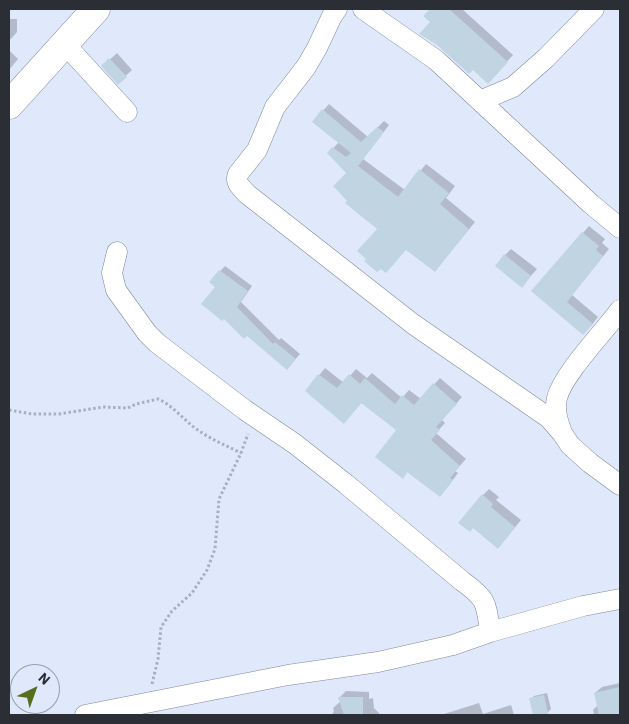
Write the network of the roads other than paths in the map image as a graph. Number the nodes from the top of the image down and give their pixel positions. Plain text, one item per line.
1 (96, 9) edge
2 (337, 9) edge
3 (363, 9) edge
4 (594, 9) edge
5 (64, 43) junction
6 (480, 101) junction
7 (9, 105) edge
8 (127, 112) dead end
9 (620, 228) edge
10 (117, 252) dead end
11 (620, 310) edge
12 (562, 433) junction
13 (620, 486) edge
14 (620, 592) edge
15 (620, 600) edge
16 (583, 606) junction
17 (490, 632) junction
18 (85, 715) edge

1 - 5 main road
2 - 12 street
3 - 6 street
4 - 6 street
5 - 7 main road
5 - 8 street
6 - 9 street
10 - 17 street
11 - 12 street
12 - 13 street
14 - 16 street
15 - 16 street
16 - 17 street
17 - 18 street

